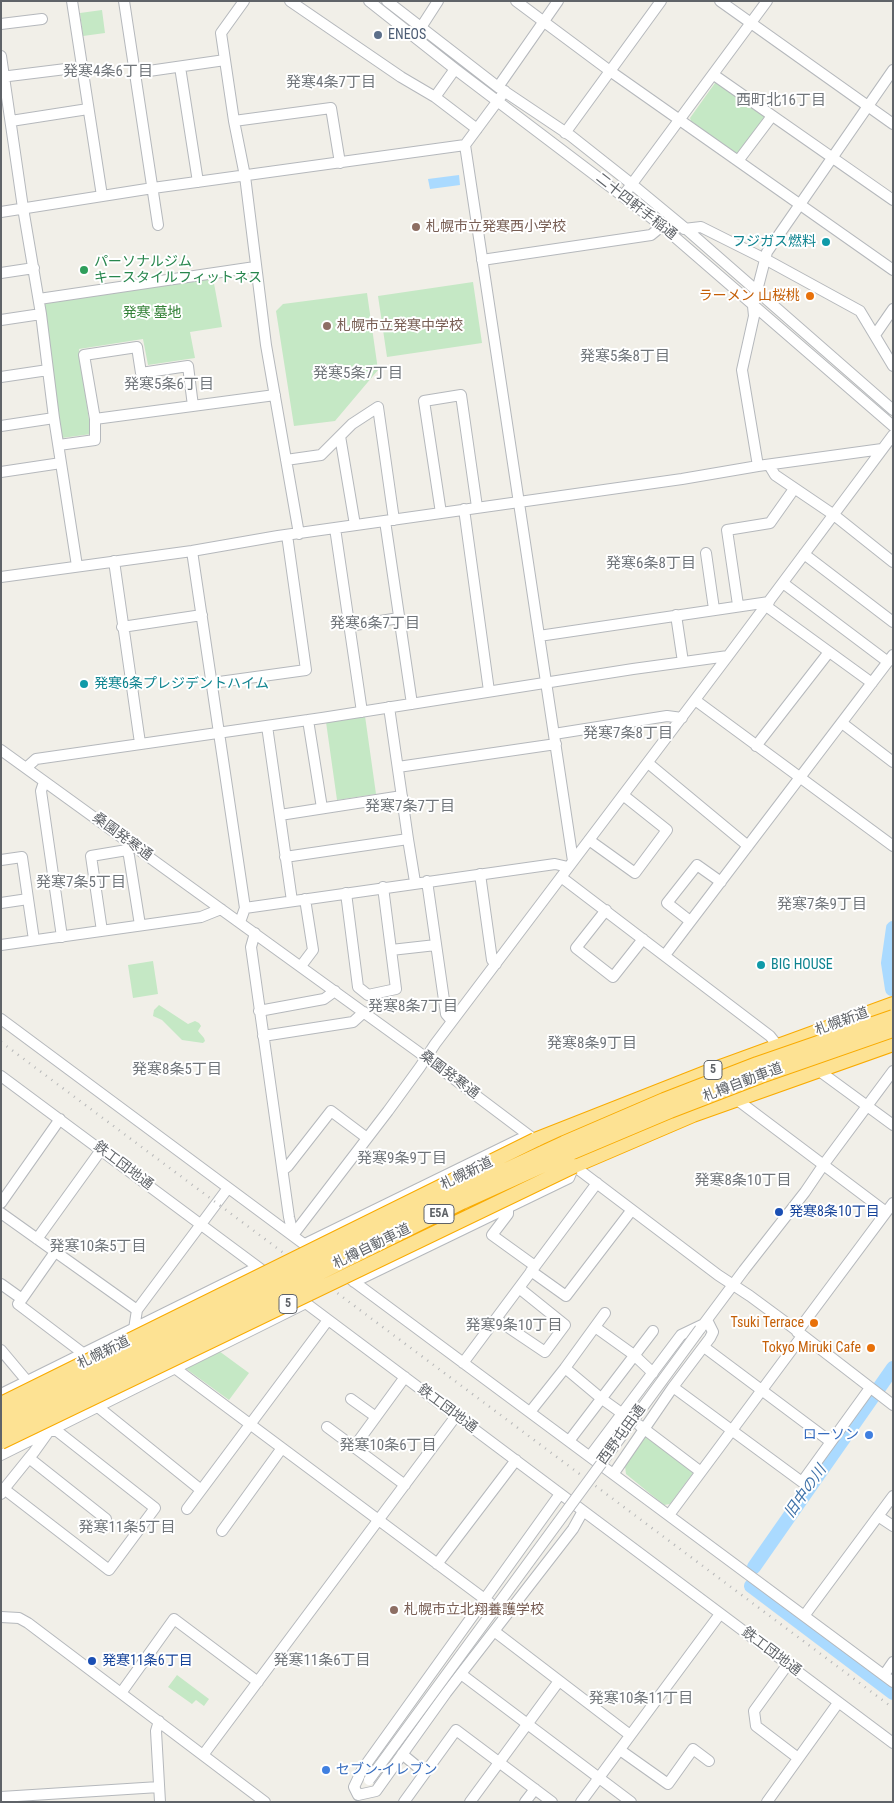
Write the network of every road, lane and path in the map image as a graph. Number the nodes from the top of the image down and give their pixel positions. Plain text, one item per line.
1 (72, 1) edge
2 (124, 1) edge
3 (290, 1) edge
4 (369, 1) edge
5 (387, 1) edge
6 (438, 1) edge
7 (516, 1) edge
8 (558, 1) edge
9 (661, 1) edge
10 (720, 1) edge
11 (767, 1) edge
12 (242, 2) edge
13 (42, 19) dead end
14 (542, 23) junction
15 (1, 24) edge
16 (751, 24) junction
17 (421, 28) junction
18 (414, 37) junction
19 (1, 56) edge
20 (225, 60) junction
21 (82, 66) junction
22 (180, 67) junction
23 (455, 69) junction
24 (893, 70) edge
25 (610, 71) junction
26 (135, 73) junction
27 (714, 75) junction
28 (3, 77) edge
29 (502, 89) junction
30 (435, 97) junction
31 (498, 101) junction
32 (868, 106) junction
33 (88, 109) junction
34 (772, 116) junction
35 (681, 120) junction
36 (11, 121) junction
37 (234, 122) junction
38 (893, 124) edge
39 (477, 129) junction
40 (565, 132) junction
41 (465, 145) junction
42 (832, 158) junction
43 (738, 161) junction
44 (340, 162) junction
45 (245, 176) junction
46 (198, 182) junction
47 (633, 185) junction
48 (153, 188) junction
49 (102, 196) junction
50 (624, 196) junction
51 (893, 200) edge
52 (799, 206) junction
53 (23, 208) junction
54 (1, 212) edge
55 (158, 225) dead end
56 (662, 226) junction
57 (685, 228) junction
58 (675, 236) junction
59 (765, 259) junction
60 (482, 260) junction
61 (255, 266) junction
62 (34, 268) junction
63 (893, 270) edge
64 (1, 273) edge
65 (757, 291) junction
66 (39, 299) junction
67 (753, 306) junction
68 (893, 309) edge
69 (41, 314) junction
70 (1, 320) edge
71 (875, 335) junction
72 (893, 366) edge
73 (48, 370) junction
74 (1, 377) edge
75 (275, 395) junction
76 (193, 406) junction
77 (893, 410) edge
78 (54, 418) junction
79 (95, 420) junction
80 (1, 426) edge
81 (893, 426) edge
82 (893, 435) edge
83 (340, 436) junction
84 (59, 445) junction
85 (882, 449) junction
86 (286, 460) junction
87 (61, 463) junction
88 (758, 466) junction
89 (769, 466) junction
90 (1, 472) edge
91 (794, 489) junction
92 (519, 502) junction
93 (477, 507) junction
94 (464, 509) junction
95 (441, 513) junction
96 (834, 515) junction
97 (389, 520) junction
98 (355, 525) junction
99 (335, 528) junction
100 (299, 534) junction
101 (287, 535) junction
102 (192, 551) junction
103 (706, 553) dead end
104 (804, 554) junction
105 (114, 561) junction
106 (893, 562) edge
107 (77, 566) junction
108 (1, 577) edge
109 (783, 583) junction
110 (767, 604) junction
111 (738, 605) junction
112 (714, 609) junction
113 (202, 615) junction
114 (676, 615) junction
115 (399, 618) junction
116 (893, 622) edge
117 (349, 626) junction
118 (122, 627) junction
119 (539, 636) junction
120 (829, 652) junction
121 (728, 656) junction
122 (890, 658) edge
123 (683, 662) junction
124 (546, 682) junction
125 (212, 683) junction
126 (872, 683) junction
127 (489, 691) junction
128 (695, 700) junction
129 (412, 704) junction
130 (389, 707) junction
131 (362, 712) junction
132 (682, 718) junction
133 (308, 720) junction
134 (842, 723) junction
135 (267, 726) junction
136 (219, 732) junction
137 (555, 739) junction
138 (140, 743) junction
139 (756, 746) junction
140 (1, 750) edge
141 (11, 757) junction
142 (893, 762) edge
143 (1, 763) edge
144 (648, 763) junction
145 (398, 767) junction
146 (26, 768) junction
147 (800, 776) junction
148 (44, 782) junction
149 (623, 795) junction
150 (402, 796) junction
151 (322, 808) junction
152 (280, 815) junction
153 (408, 839) junction
154 (589, 840) junction
155 (748, 846) junction
156 (893, 846) edge
157 (128, 847) junction
158 (286, 858) junction
159 (1, 860) edge
160 (571, 864) junction
161 (480, 874) junction
162 (561, 877) junction
163 (427, 881) junction
164 (415, 882) junction
165 (720, 882) junction
166 (383, 887) junction
167 (346, 894) junction
168 (28, 899) junction
169 (305, 899) junction
170 (292, 900) junction
171 (1, 903) edge
172 (221, 908) junction
173 (245, 908) junction
174 (606, 910) junction
175 (690, 921) junction
176 (240, 922) junction
177 (140, 925) junction
178 (102, 931) junction
179 (255, 933) junction
180 (62, 936) junction
181 (643, 939) junction
182 (34, 940) junction
183 (436, 944) junction
184 (1, 945) edge
185 (391, 950) junction
186 (665, 955) junction
187 (496, 964) junction
188 (301, 966) junction
189 (335, 991) junction
190 (893, 1004) edge
191 (260, 1011) junction
192 (364, 1012) junction
193 (893, 1017) edge
194 (1, 1019) edge
195 (452, 1021) junction
196 (893, 1030) edge
197 (263, 1036) junction
198 (893, 1044) edge
199 (778, 1046) junction
200 (426, 1057) junction
201 (818, 1070) junction
202 (893, 1071) edge
203 (1, 1076) edge
204 (736, 1099) junction
205 (868, 1107) junction
206 (60, 1119) junction
207 (893, 1125) edge
208 (368, 1138) junction
209 (535, 1140) junction
210 (101, 1150) junction
211 (824, 1164) junction
212 (574, 1166) junction
213 (283, 1170) junction
214 (597, 1183) junction
215 (228, 1188) junction
216 (1, 1203) edge
217 (508, 1207) junction
218 (890, 1207) edge
219 (632, 1211) junction
220 (1, 1213) edge
221 (201, 1224) junction
222 (293, 1235) junction
223 (37, 1239) junction
224 (305, 1244) junction
225 (55, 1252) junction
226 (258, 1267) junction
227 (533, 1269) junction
228 (354, 1282) junction
229 (1, 1284) edge
230 (732, 1286) junction
231 (519, 1288) junction
232 (22, 1299) junction
233 (306, 1303) junction
234 (137, 1310) junction
235 (605, 1313) dead end
236 (496, 1319) junction
237 (328, 1320) junction
238 (703, 1325) junction
239 (595, 1327) junction
240 (134, 1329) junction
241 (653, 1331) dead end
242 (800, 1334) junction
243 (704, 1347) junction
244 (1, 1350) edge
245 (84, 1354) junction
246 (634, 1355) junction
247 (463, 1363) junction
248 (565, 1368) junction
249 (176, 1369) junction
250 (653, 1373) junction
251 (405, 1377) junction
252 (27, 1381) junction
253 (672, 1387) junction
254 (762, 1390) junction
255 (874, 1391) junction
256 (2, 1394) edge
257 (351, 1399) dead end
258 (602, 1399) junction
259 (893, 1405) edge
260 (98, 1407) junction
261 (530, 1412) junction
262 (622, 1414) junction
263 (456, 1416) junction
264 (1, 1417) edge
265 (376, 1417) junction
266 (250, 1424) junction
267 (327, 1428) dead end
268 (644, 1428) junction
269 (50, 1431) junction
270 (732, 1431) junction
271 (1, 1432) edge
272 (569, 1441) junction
273 (1, 1442) edge
274 (831, 1442) junction
275 (25, 1443) junction
276 (354, 1447) junction
277 (282, 1448) junction
278 (1, 1455) edge
279 (31, 1455) junction
280 (590, 1456) junction
281 (516, 1460) junction
282 (701, 1472) junction
283 (614, 1473) junction
284 (406, 1485) junction
285 (201, 1490) junction
286 (3, 1491) edge
287 (560, 1494) junction
288 (893, 1496) edge
289 (187, 1508) dead end
290 (583, 1511) junction
291 (669, 1515) junction
292 (878, 1516) junction
293 (106, 1519) dead end
294 (379, 1521) junction
295 (893, 1526) edge
296 (222, 1531) dead end
297 (437, 1564) junction
298 (484, 1599) junction
299 (720, 1614) junction
300 (506, 1615) junction
301 (804, 1616) junction
302 (1, 1618) edge
303 (494, 1631) junction
304 (893, 1662) edge
305 (788, 1664) junction
306 (461, 1674) junction
307 (884, 1675) junction
308 (559, 1681) junction
309 (258, 1682) junction
310 (893, 1682) edge
311 (121, 1693) junction
312 (838, 1703) junction
313 (159, 1722) junction
314 (527, 1724) junction
315 (630, 1735) junction
316 (893, 1743) edge
317 (620, 1750) junction
318 (402, 1754) junction
319 (203, 1755) junction
320 (798, 1758) junction
321 (709, 1761) dead end
322 (499, 1762) junction
323 (425, 1773) junction
324 (599, 1778) junction
325 (159, 1787) junction
326 (535, 1789) junction
327 (1, 1797) edge
328 (356, 1798) edge
329 (160, 1802) edge
330 (266, 1802) edge
331 (404, 1802) edge
332 (470, 1802) edge
333 (525, 1802) edge
334 (552, 1802) edge
335 (581, 1802) edge
336 (631, 1802) edge
337 (767, 1802) edge

1 - 21 street
2 - 26 street
3 - 30 street
4 - 18 street, 二十四軒手稲通
5 - 17 street, 二十四軒手稲通
6 - 17 street
7 - 14 street
8 - 14 street
9 - 25 street
10 - 16 street
11 - 16 street
12 - 20 street
13 - 15 street
14 - 25 street
14 - 29 street
16 - 27 street
16 - 32 street
17 - 18 street
17 - 29 street, 二十四軒手稲通
18 - 23 street, 二十四軒手稲通
19 - 28 street
20 - 22 street
20 - 37 street
21 - 28 street
21 - 33 street
22 - 26 street
22 - 46 street
23 - 30 street
23 - 31 street, 二十四軒手稲通
24 - 32 street
25 - 35 street
25 - 40 street
26 - 48 street
27 - 34 street
27 - 35 street
28 - 36 street
29 - 31 street
29 - 40 street, 二十四軒手稲通
30 - 39 street
31 - 39 street
31 - 50 street, 二十四軒手稲通
32 - 38 street
32 - 42 street
33 - 36 street
33 - 49 street
34 - 42 street
34 - 43 street
35 - 43 street
35 - 47 street
36 - 53 street
37 - 44 street
37 - 45 street
39 - 41 street
40 - 47 street, 二十四軒手稲通
41 - 44 street
41 - 60 street
42 - 51 street
42 - 52 street
43 - 52 street
44 - 45 street
45 - 46 street
45 - 61 street
46 - 48 street
47 - 50 street
47 - 57 street, 二十四軒手稲通
48 - 49 street
48 - 55 street
49 - 53 street
50 - 56 street, 二十四軒手稲通
52 - 59 street
52 - 63 street
53 - 54 street
53 - 62 street
56 - 58 street, 二十四軒手稲通
56 - 60 street
57 - 58 street
57 - 59 street
57 - 65 street, 二十四軒手稲通
58 - 67 street, 二十四軒手稲通
59 - 65 street
59 - 71 street
60 - 92 street
61 - 66 street
61 - 75 street
62 - 64 street
62 - 66 street
65 - 67 street
65 - 77 street, 二十四軒手稲通
66 - 69 street
67 - 81 street, 二十四軒手稲通
67 - 88 street
68 - 71 street
69 - 70 street
69 - 73 street
71 - 72 street
73 - 74 street
73 - 78 street
75 - 76 street
75 - 86 street
76 - 79 street
76 - 79 street
78 - 80 street
78 - 84 street
79 - 84 street
82 - 85 street
83 - 86 street
83 - 97 street
83 - 98 street
84 - 87 street
85 - 89 street
85 - 96 street
86 - 100 street
87 - 90 street
87 - 107 street
88 - 89 street
88 - 92 street
89 - 91 street
91 - 96 street
91 - 111 street
92 - 93 street
92 - 119 street
93 - 94 street
93 - 95 street
94 - 95 street
94 - 127 street
95 - 97 street
96 - 104 street
96 - 106 street
97 - 98 street
97 - 115 street
98 - 99 street
99 - 100 street
99 - 117 street
100 - 101 street
101 - 102 street
101 - 125 street
102 - 105 street
102 - 113 street
103 - 112 street
104 - 109 street
104 - 116 street
105 - 107 street
105 - 118 street
107 - 108 street
109 - 110 street
109 - 122 street
110 - 111 street
110 - 120 street
110 - 121 street
111 - 112 street
112 - 114 street
113 - 118 street
113 - 125 street
114 - 119 street
114 - 123 street
115 - 117 street
115 - 129 street
117 - 131 street
118 - 138 street
119 - 124 street
120 - 126 street
120 - 139 street
121 - 123 street
121 - 128 street
122 - 126 street
123 - 124 street
124 - 127 street
124 - 137 street
125 - 136 street
126 - 134 street
127 - 129 street
128 - 132 street
128 - 139 street
129 - 130 street
130 - 131 street
130 - 145 street
131 - 133 street
132 - 137 street
132 - 144 street
133 - 135 street
133 - 151 street
134 - 142 street
134 - 147 street
135 - 136 street
135 - 152 street
136 - 138 street
136 - 173 street
137 - 145 street
137 - 160 street
138 - 146 street
139 - 147 street
140 - 141 street, 桑園発寒通
141 - 143 street
141 - 146 street, 桑園発寒通
144 - 149 street
144 - 155 street
145 - 150 street
146 - 148 street, 桑園発寒通
147 - 155 street
147 - 156 street
148 - 157 street, 桑園発寒通
148 - 180 street
149 - 154 street
149 - 154 street
150 - 151 street
150 - 153 street
151 - 152 street
152 - 158 street
153 - 158 street
153 - 164 street
154 - 160 street
155 - 165 street
157 - 172 street, 桑園発寒通
157 - 177 street
157 - 178 street
158 - 170 street
159 - 168 street
160 - 161 street
160 - 162 street
161 - 163 street
161 - 187 street
162 - 174 street
162 - 187 street
163 - 164 street
163 - 183 street
164 - 166 street
165 - 175 street
165 - 175 street
166 - 167 street
166 - 185 street
167 - 169 street
167 - 185 street
168 - 171 street
168 - 182 street
169 - 170 street
169 - 188 street
170 - 173 street
172 - 176 street, 桑園発寒通
172 - 177 street
173 - 176 street
174 - 181 street
174 - 181 street
175 - 186 street
176 - 179 street, 桑園発寒通
177 - 178 street
178 - 180 street
179 - 188 street, 桑園発寒通
179 - 191 street
180 - 182 street
181 - 186 street
182 - 184 street
183 - 185 street
183 - 195 street
186 - 199 street
187 - 195 street
188 - 189 street, 桑園発寒通
189 - 191 street
189 - 192 street, 桑園発寒通
190 - 199 highway, 札幌新道 / 5
191 - 197 street
192 - 197 street
192 - 200 street, 桑園発寒通
193 - 264 highway, 札樽自動車道 / E5A, bridge
194 - 215 street
195 - 200 street
196 - 271 highway, 札樽自動車道 / E5A, bridge
197 - 213 street
198 - 201 highway, 5
199 - 209 highway, 札幌新道 / 5
200 - 208 street
200 - 209 street, 桑園発寒通
201 - 204 highway, 5
201 - 205 street
202 - 205 street, 西野屯田通
203 - 206 street, 鉄工団地通
204 - 211 street
204 - 212 highway, 5
205 - 207 street
205 - 211 street, 西野屯田通
206 - 210 street, 鉄工団地通
206 - 216 street
208 - 213 street
208 - 222 street
209 - 212 street, 桑園発寒通
209 - 224 street
209 - 256 highway, 札幌新道 / 5, bridge
210 - 221 street, 鉄工団地通
210 - 223 street
211 - 218 street
211 - 230 street, 西野屯田通
212 - 214 street, 桑園発寒通
212 - 217 street
212 - 273 highway, 5, bridge
213 - 222 street
214 - 219 street, 桑園発寒通
214 - 227 street
215 - 221 street
215 - 222 street
217 - 227 street
217 - 228 street
218 - 242 street
219 - 227 street
219 - 230 street, 桑園発寒通
220 - 223 street
221 - 226 street, 鉄工団地通
221 - 234 street
222 - 224 street
223 - 225 street
224 - 228 street
225 - 232 street
225 - 234 street
226 - 233 street, 鉄工団地通
226 - 240 street
227 - 231 street
228 - 247 street
229 - 232 street
230 - 238 street, 西野屯田通
230 - 242 street, 桑園発寒通
231 - 236 street
231 - 236 street
232 - 245 street
233 - 237 street, 鉄工団地通
233 - 249 street
234 - 240 street
235 - 239 street
236 - 247 street
237 - 251 street, 鉄工団地通
237 - 266 street
238 - 243 street
238 - 250 street
238 - 328 street, 西野屯田通, bridge
239 - 246 street
239 - 248 street
240 - 245 street
241 - 246 street
242 - 254 street
242 - 255 street, 桑園発寒通
243 - 253 street
243 - 254 street
244 - 252 street
245 - 252 street
246 - 250 street
246 - 258 street
247 - 261 street
248 - 258 street
248 - 261 street
249 - 260 street
249 - 266 street
250 - 262 street
251 - 263 street, 鉄工団地通
251 - 265 street
252 - 256 street
253 - 268 street
253 - 270 street
254 - 270 street
254 - 274 street
255 - 259 street, 桑園発寒通
255 - 274 street
257 - 265 street
258 - 262 street
258 - 272 street
260 - 269 street
260 - 285 street
261 - 272 street
262 - 268 street
262 - 280 street
263 - 281 street, 鉄工団地通
263 - 284 street
265 - 276 street
266 - 277 street
266 - 285 street
267 - 276 street
268 - 282 street
268 - 283 street
269 - 275 street
269 - 279 street
269 - 286 street
270 - 274 street
270 - 282 street
272 - 280 street
275 - 278 street
275 - 279 street
276 - 284 street
277 - 294 street
277 - 296 street
279 - 286 street
279 - 293 street
280 - 283 street
281 - 287 street, 鉄工団地通
281 - 297 street
282 - 291 street
283 - 291 street
284 - 294 street
285 - 289 street
287 - 290 street, 鉄工団地通
287 - 298 street
288 - 292 street
290 - 299 street, 鉄工団地通
290 - 300 street
291 - 301 street
292 - 295 street
292 - 301 street
294 - 297 street
294 - 309 street
297 - 298 street
298 - 300 street
298 - 328 street
299 - 305 street, 鉄工団地通
299 - 315 street
300 - 303 street
301 - 307 street
302 - 311 street
303 - 306 street
303 - 308 street
304 - 307 street
305 - 312 street, 鉄工団地通
305 - 320 street
306 - 314 street
306 - 318 street
307 - 310 street
308 - 314 street
308 - 315 street
309 - 311 street
309 - 319 street
311 - 313 street
312 - 316 street, 鉄工団地通
312 - 320 street
313 - 319 street
313 - 325 street
314 - 322 street
314 - 324 street
315 - 317 street
317 - 321 street
317 - 324 street
318 - 323 street
318 - 328 street
319 - 330 street
320 - 337 street
322 - 323 street
322 - 326 street
322 - 332 street
323 - 331 street
324 - 335 street
324 - 336 street
325 - 327 street
325 - 329 street
326 - 333 street
326 - 334 street

